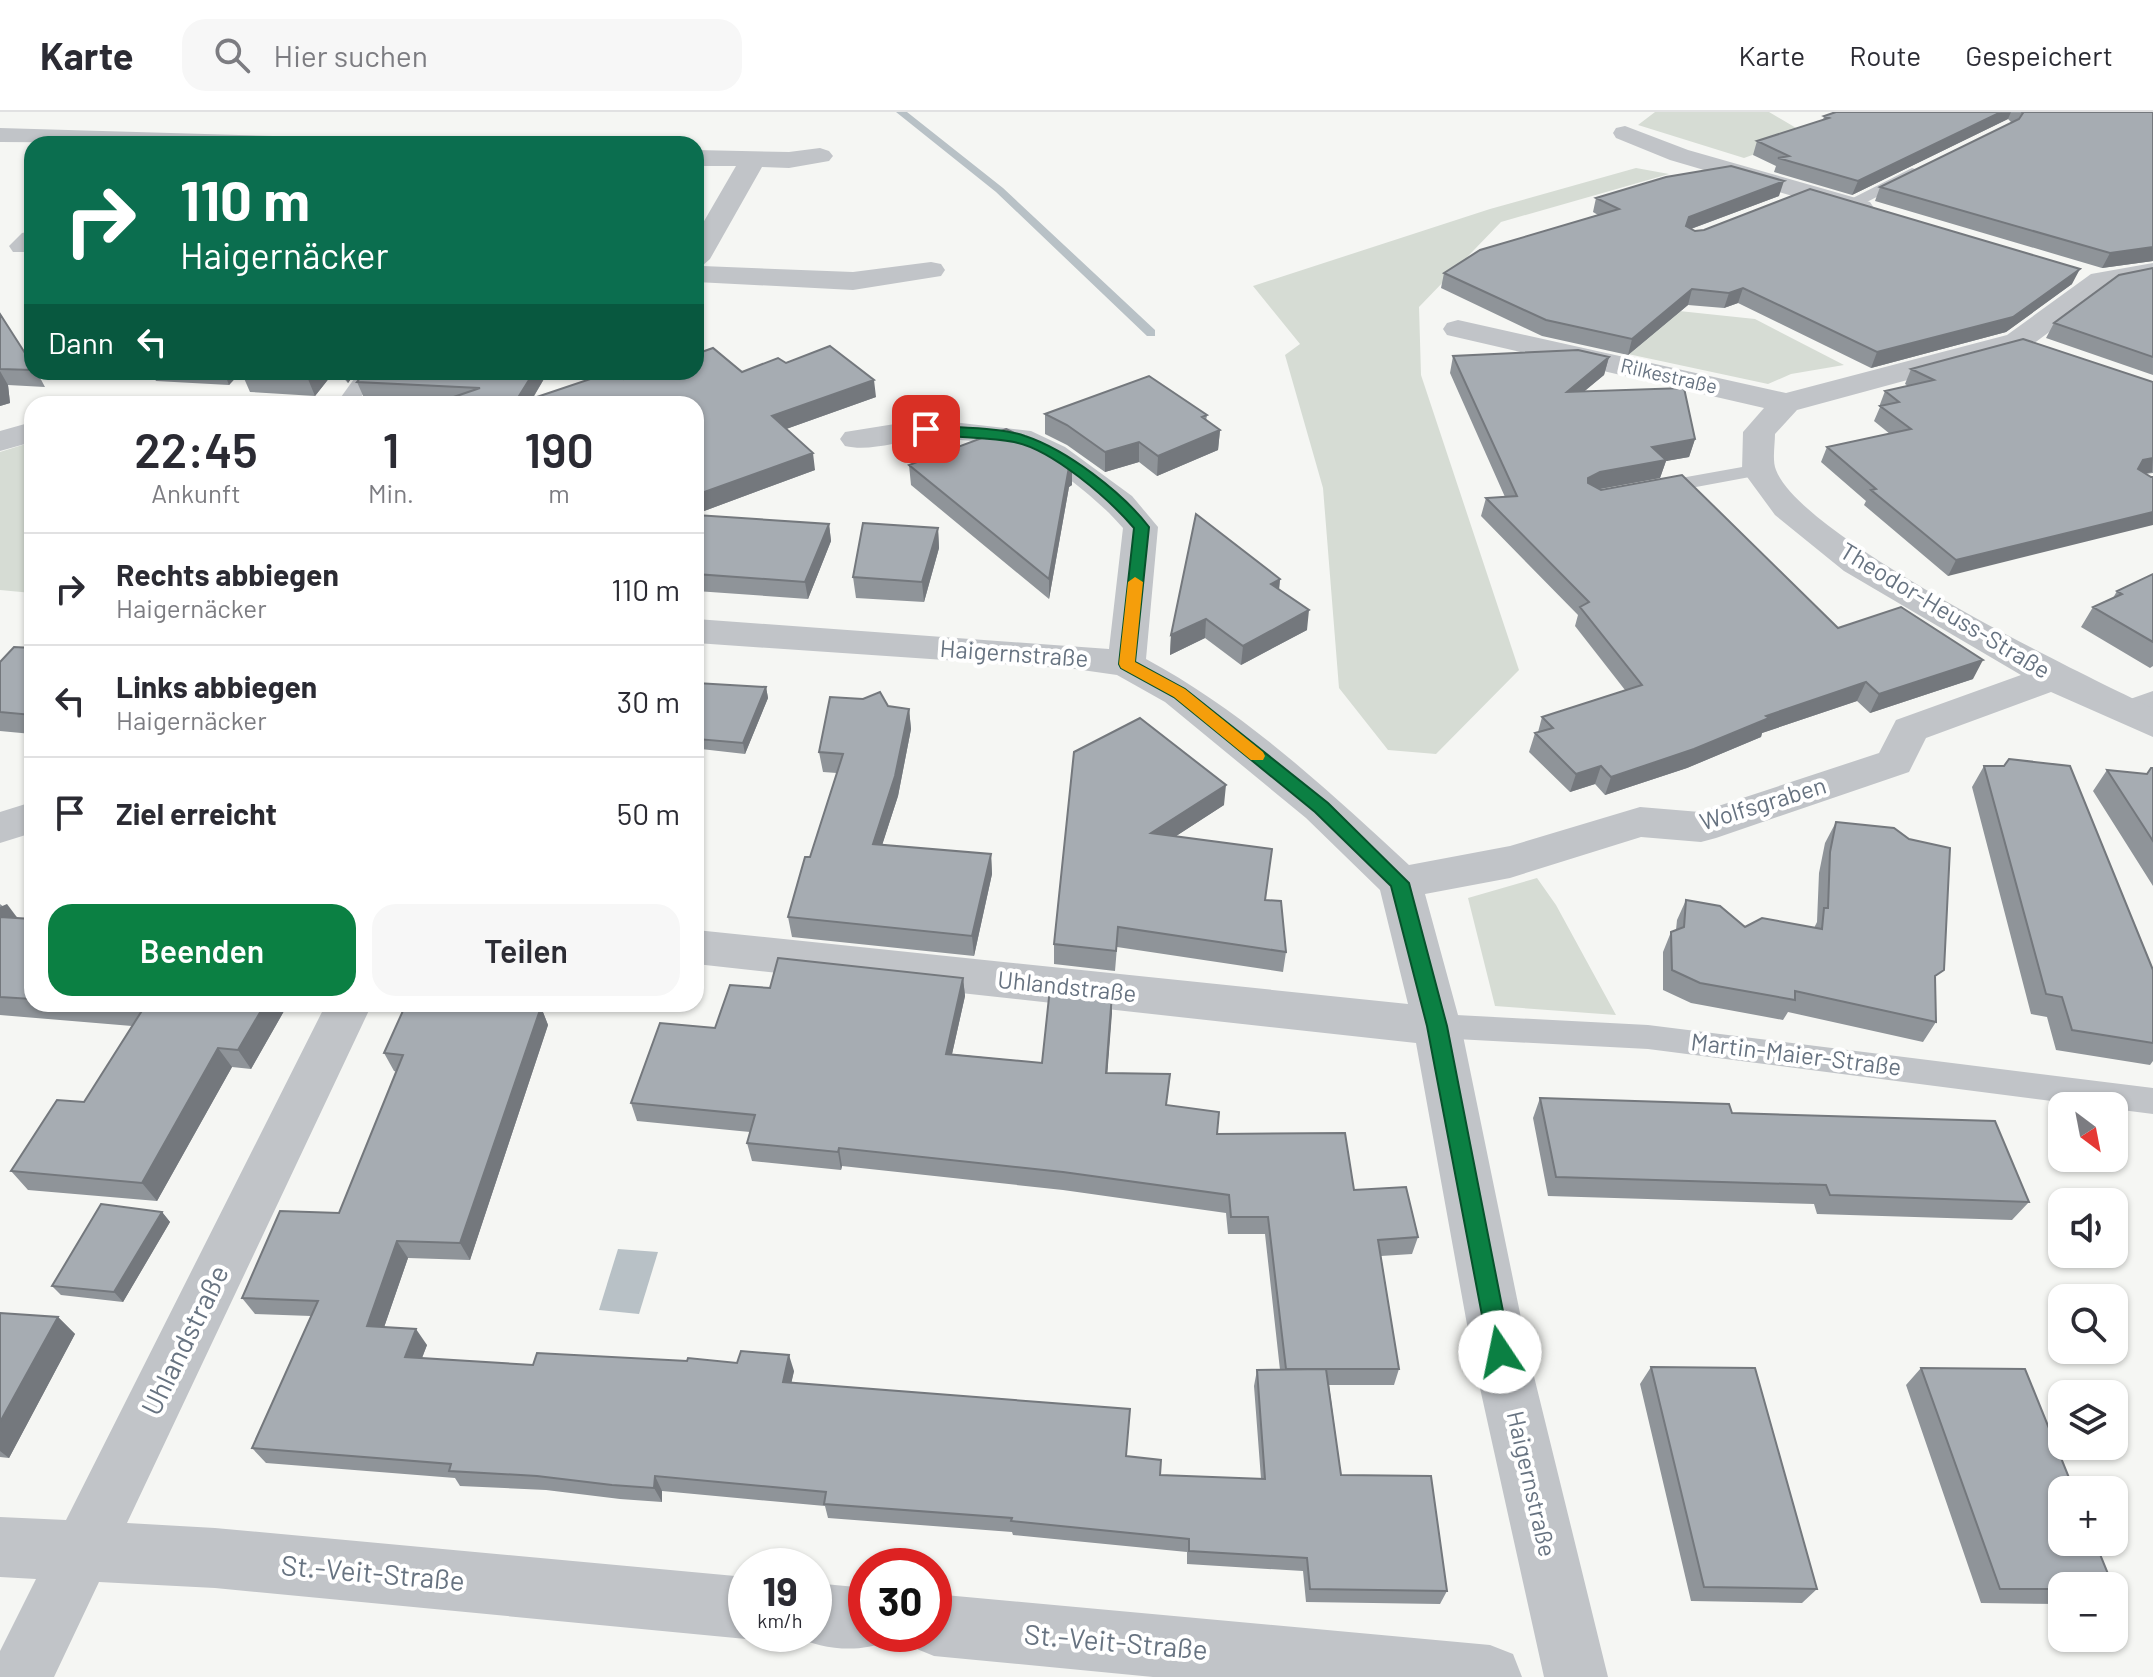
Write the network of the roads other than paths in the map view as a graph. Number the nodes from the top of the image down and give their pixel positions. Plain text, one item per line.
1 (1625, 133) dead end
2 (0, 135) edge
3 (24, 136) edge
4 (820, 156) dead end
5 (704, 158) edge
6 (753, 160) junction
7 (1935, 162) edge
8 (1808, 193) junction
9 (1779, 204) edge
10 (1849, 204) junction
11 (1878, 213) edge
12 (704, 245) edge
13 (931, 270) dead end
14 (2153, 271) edge
15 (704, 274) edge
16 (1458, 329) dead end
17 (1786, 403) junction
18 (24, 434) edge
19 (856, 439) dead end
20 (0, 441) edge
21 (1759, 470) junction
22 (1625, 494) edge
23 (704, 632) edge
24 (1126, 664) junction
25 (2053, 677) junction
26 (2143, 711) edge
27 (24, 820) edge
28 (0, 828) edge
29 (1400, 883) junction
30 (704, 948) edge
31 (345, 1012) edge
32 (1437, 1026) junction
33 (2153, 1101) edge
34 (0, 1547) edge
35 (81, 1552) junction
36 (728, 1606) edge
37 (952, 1627) edge
38 (21, 1677) edge
39 (1490, 1677) edge
40 (1576, 1677) edge

1 - 8 street
2 - 3 street
4 - 6 street
5 - 6 street
6 - 12 street
7 - 10 lane
8 - 9 lane
8 - 10 street
10 - 11 street
13 - 15 street
14 - 17 street
16 - 17 street, Rilkestraße
17 - 21 street
18 - 20 street
19 - 24 street
21 - 22 lane
21 - 25 street, Theodor-Heuss-Straße
23 - 24 street, Haigernstraße
24 - 29 street, Haigernstraße
25 - 26 street, Theodor-Heuss-Straße
25 - 29 street, Wolfsgraben
27 - 28 street
29 - 32 street, Haigernstraße
30 - 32 street, Uhlandstraße
31 - 35 street, Uhlandstraße
32 - 33 lane, Martin-Maier-Straße
32 - 40 street, Haigernstraße
34 - 35 street, St.-Veit-Straße
35 - 36 street, St.-Veit-Straße
35 - 38 street, Uhlandstraße
37 - 39 street, St.-Veit-Straße

